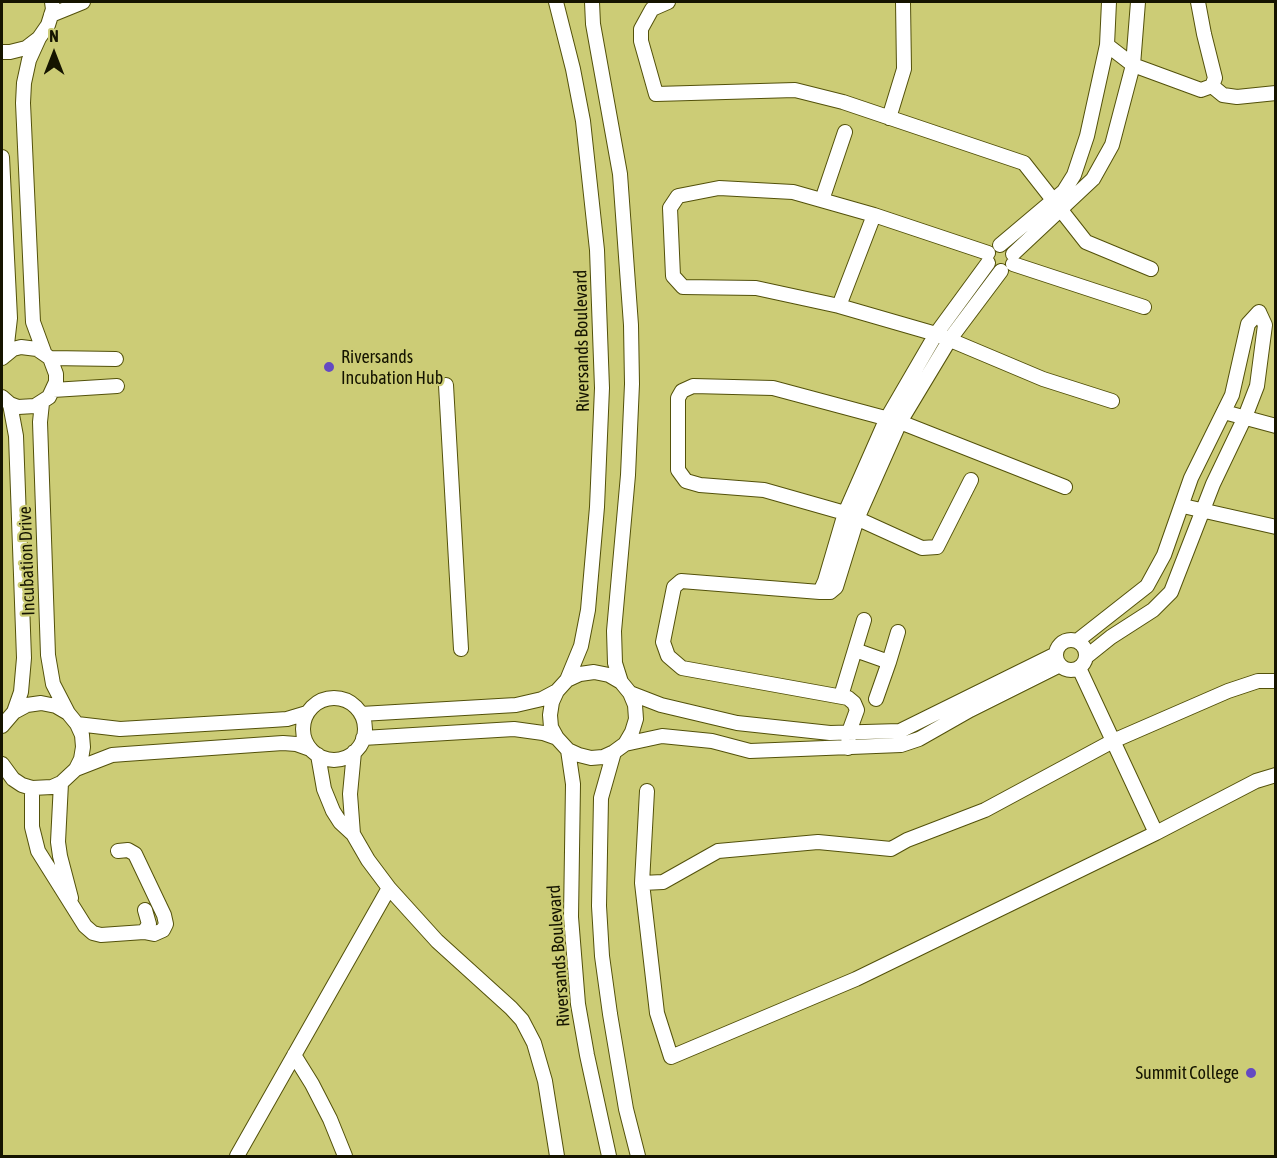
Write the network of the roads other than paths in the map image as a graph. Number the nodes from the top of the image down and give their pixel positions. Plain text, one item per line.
1 (83, 2) edge
2 (556, 2) edge
3 (592, 2) edge
4 (668, 2) edge
5 (903, 2) edge
6 (1109, 2) edge
7 (1138, 2) edge
8 (1198, 2) edge
9 (52, 8) edge
10 (39, 38) junction
11 (1107, 45) junction
12 (2, 52) edge
13 (1133, 65) junction
14 (1212, 86) junction
15 (1275, 93) edge
16 (889, 118) junction
17 (845, 132) dead end
18 (1087, 136) junction
19 (1112, 145) junction
20 (2, 157) edge
21 (822, 200) junction
22 (1057, 206) junction
23 (874, 215) junction
24 (1000, 245) junction
25 (988, 258) junction
26 (1009, 263) junction
27 (1151, 269) dead end
28 (839, 306) junction
29 (1144, 307) dead end
30 (1258, 312) junction
31 (1275, 318) edge
32 (936, 334) junction
33 (950, 339) junction
34 (4, 356) edge
35 (47, 356) junction
36 (116, 359) dead end
37 (446, 385) dead end
38 (117, 386) dead end
39 (53, 390) junction
40 (4, 400) edge
41 (1112, 401) dead end
42 (42, 403) junction
43 (1224, 412) junction
44 (1245, 417) junction
45 (893, 421) junction
46 (1275, 426) edge
47 (971, 480) dead end
48 (1065, 487) dead end
49 (1183, 506) junction
50 (1204, 511) junction
51 (851, 516) junction
52 (1275, 527) edge
53 (864, 620) dead end
54 (898, 632) dead end
55 (1077, 641) junction
56 (461, 649) dead end
57 (855, 650) junction
58 (1058, 660) junction
59 (889, 662) junction
60 (1082, 662) junction
61 (567, 680) junction
62 (1275, 681) edge
63 (625, 687) junction
64 (557, 691) junction
65 (841, 696) junction
66 (876, 699) dead end
67 (14, 712) junction
68 (308, 713) junction
69 (361, 714) junction
70 (73, 718) junction
71 (737, 723) junction
72 (2, 726) edge
73 (849, 732) junction
74 (363, 738) junction
75 (557, 738) junction
76 (1113, 741) junction
77 (730, 747) junction
78 (619, 748) junction
79 (849, 748) junction
80 (568, 750) junction
81 (314, 752) junction
82 (354, 752) junction
83 (3, 770) edge
84 (76, 770) junction
85 (1275, 774) edge
86 (61, 783) junction
87 (32, 788) junction
88 (647, 791) dead end
89 (1156, 833) junction
90 (353, 834) junction
91 (118, 851) dead end
92 (642, 883) junction
93 (388, 888) junction
94 (146, 910) dead end
95 (75, 911) junction
96 (144, 932) junction
97 (294, 1055) junction
98 (237, 1156) edge
99 (345, 1156) edge
100 (557, 1156) edge
101 (609, 1156) edge
102 (638, 1156) edge

1 - 9 street
2 - 61 street, Riversands Boulevard
3 - 63 street
4 - 16 street
5 - 16 street
6 - 11 street
7 - 13 street
8 - 14 street
9 - 10 street
10 - 12 street
10 - 35 street
11 - 13 street
11 - 18 street
13 - 14 street
13 - 19 street
14 - 15 street
16 - 22 street
17 - 21 street
18 - 19 street
18 - 22 street
19 - 22 street
20 - 34 street
21 - 23 street
21 - 28 street
22 - 24 street
22 - 26 street
22 - 27 street
23 - 25 street
23 - 28 street
24 - 25 street
24 - 26 street
25 - 26 street
25 - 32 street
26 - 29 street
26 - 33 street
28 - 32 street
30 - 31 street
30 - 43 street
30 - 44 street
32 - 33 street
32 - 45 street
33 - 41 street
33 - 45 street
34 - 35 street
35 - 36 street
35 - 39 street
37 - 56 street
38 - 39 street
39 - 42 street
40 - 42 street
40 - 67 street, Incubation Drive
42 - 70 street, Incubation Drive
43 - 44 street
43 - 49 street
44 - 46 street
44 - 50 street
45 - 48 street
45 - 51 street
45 - 51 street
47 - 51 street
49 - 50 street
49 - 55 street
50 - 52 street
50 - 60 street
51 - 65 street
53 - 57 street
54 - 59 street
55 - 58 street
55 - 60 street
57 - 59 street
57 - 65 street
58 - 60 street
58 - 73 street
58 - 79 street
59 - 66 street
60 - 76 street
61 - 63 street
61 - 64 street
62 - 76 street
63 - 71 street
63 - 78 street
64 - 69 street
64 - 75 street
65 - 73 street
67 - 70 street
67 - 72 street
68 - 69 street
68 - 70 street
68 - 81 street
69 - 74 street
70 - 84 street, Incubation Drive
71 - 73 street
71 - 77 street
73 - 79 street
74 - 75 street
74 - 82 street
75 - 80 street
76 - 89 street
76 - 92 street
77 - 78 street
77 - 79 street
78 - 80 street
78 - 102 street
80 - 101 street, Riversands Boulevard
81 - 82 street
81 - 84 street
81 - 90 street
82 - 90 street
83 - 87 street
84 - 86 street
85 - 89 street
86 - 87 street
86 - 95 street
87 - 95 street
88 - 92 street
89 - 92 street
90 - 93 street
91 - 96 street
93 - 97 street
93 - 100 street
94 - 96 street
95 - 96 street
97 - 98 street
97 - 99 street

